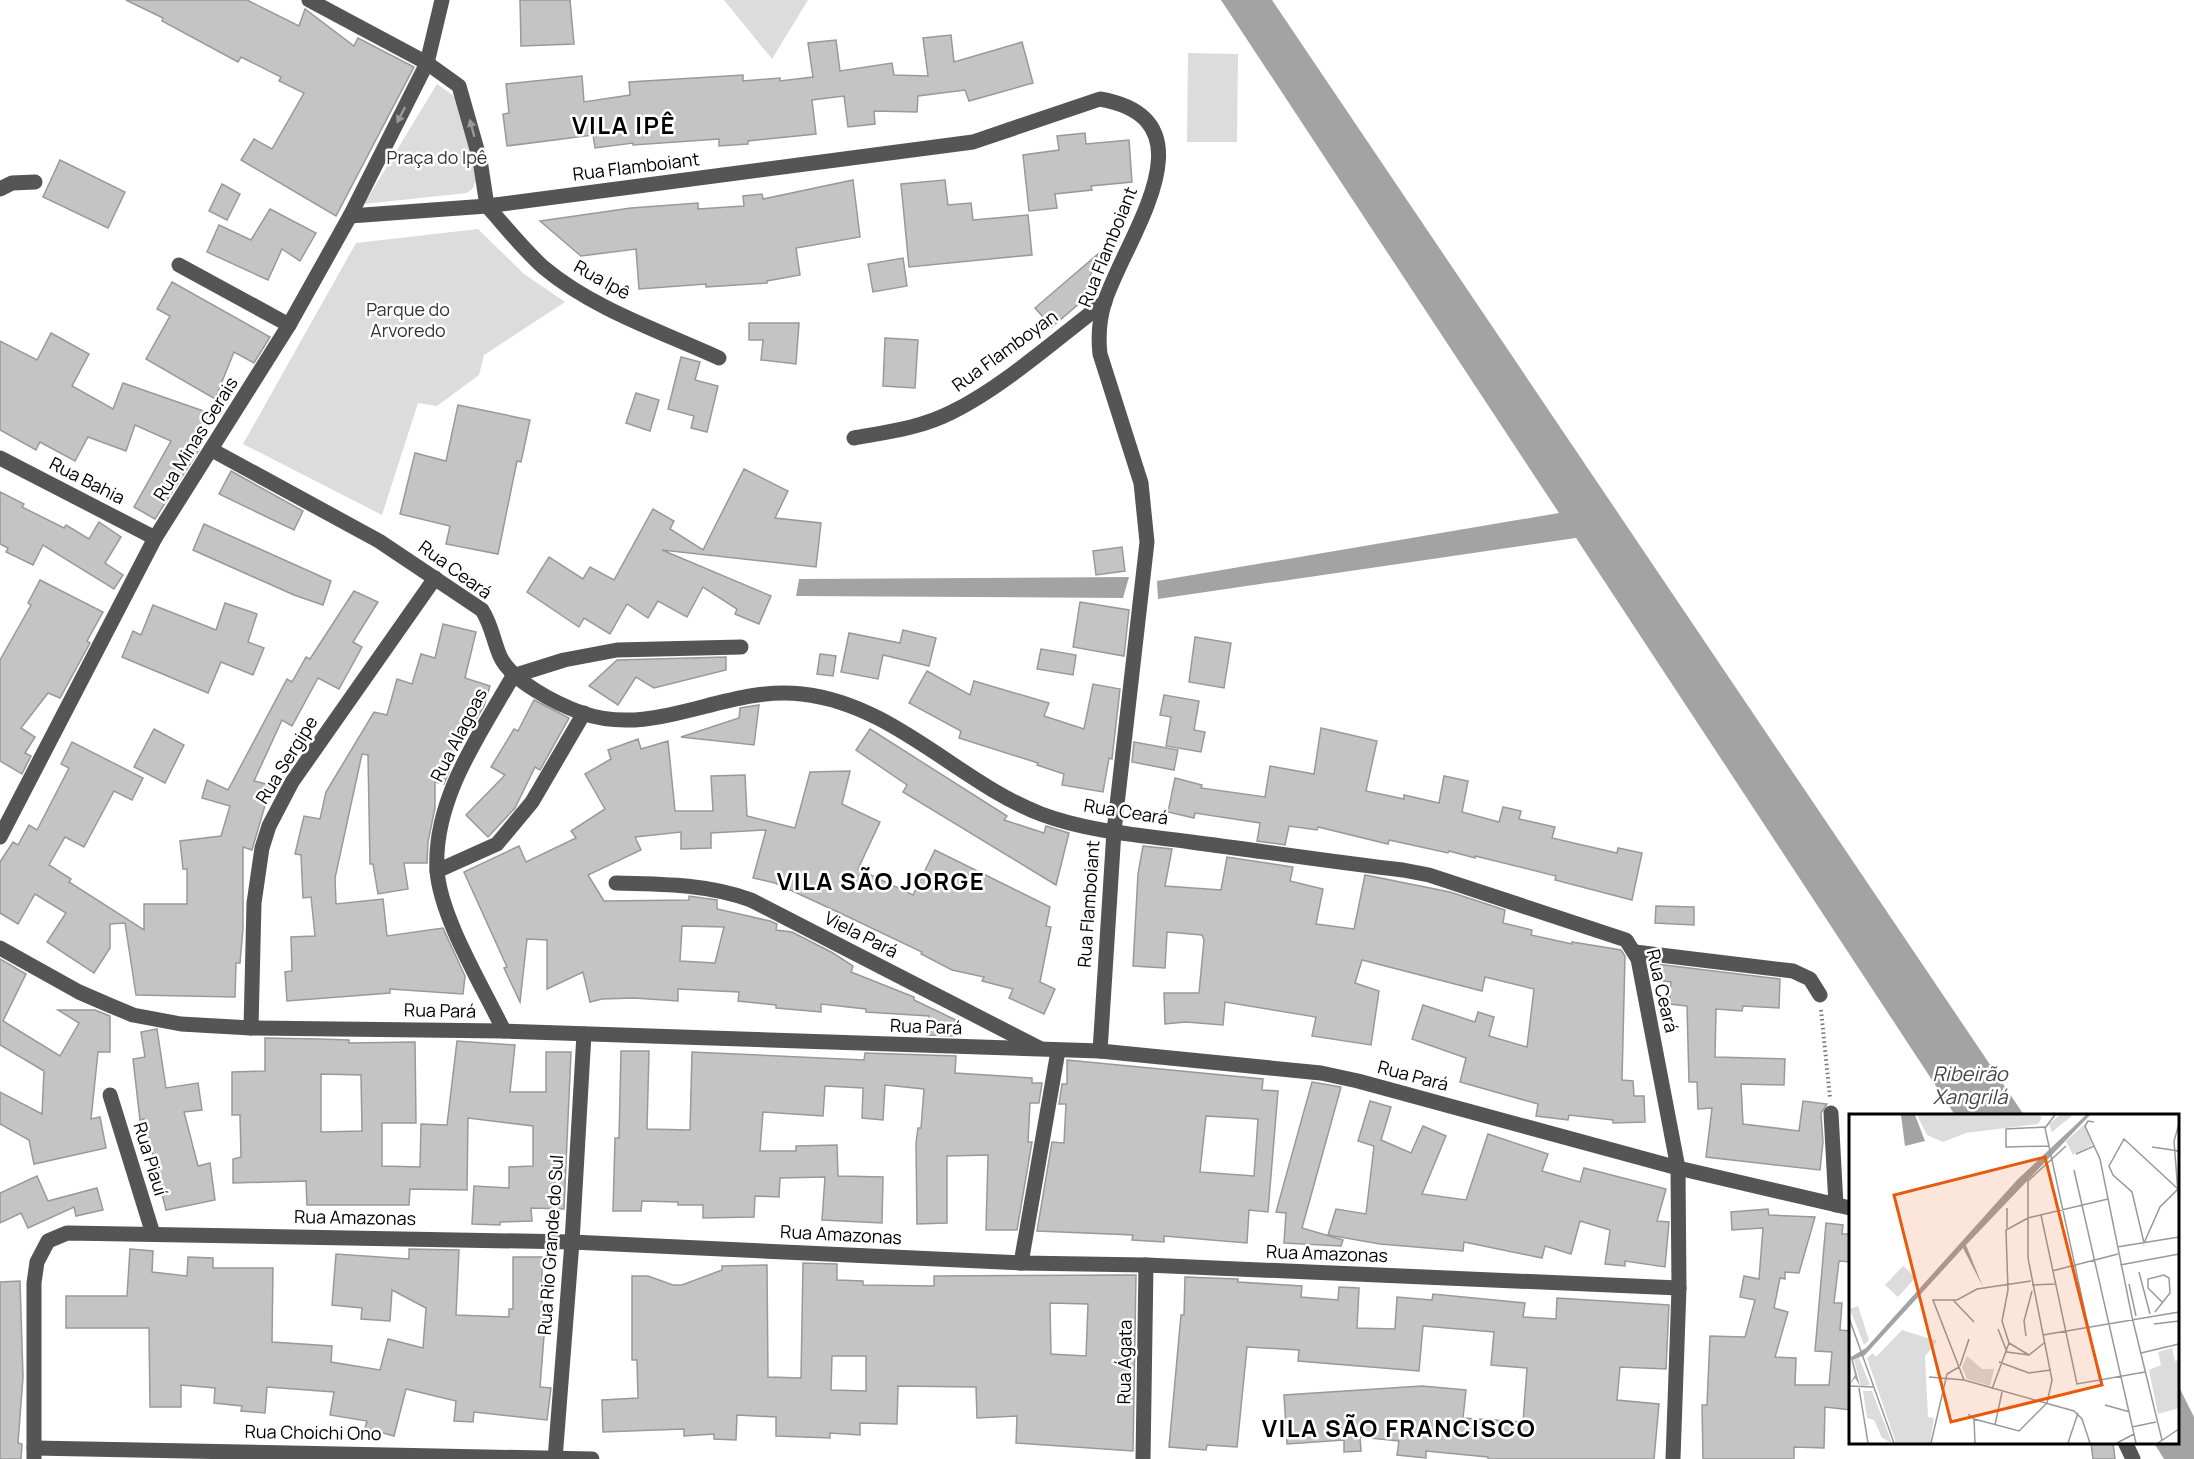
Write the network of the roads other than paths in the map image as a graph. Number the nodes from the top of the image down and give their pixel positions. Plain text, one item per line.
1 (309, 0) edge
2 (442, 0) edge
3 (427, 63) junction
4 (34, 182) dead end
5 (0, 189) edge
6 (487, 206) junction
7 (350, 216) junction
8 (178, 265) dead end
9 (1104, 302) junction
10 (289, 325) junction
11 (719, 358) dead end
12 (854, 438) dead end
13 (213, 450) junction
14 (0, 458) edge
15 (155, 538) junction
16 (435, 578) junction
17 (741, 647) dead end
18 (513, 676) junction
19 (584, 713) junction
20 (1114, 831) junction
21 (0, 837) edge
22 (437, 871) junction
23 (616, 883) dead end
24 (0, 948) edge
25 (1635, 952) junction
26 (1820, 995) road end
27 (251, 1028) junction
28 (504, 1031) junction
29 (584, 1034) junction
30 (1051, 1051) junction
31 (1100, 1051) junction
32 (110, 1095) dead end
33 (1831, 1113) road end
34 (1678, 1168) junction
35 (1843, 1207) edge
36 (153, 1234) junction
37 (572, 1242) junction
38 (1022, 1263) junction
39 (1146, 1265) junction
40 (1679, 1288) junction
41 (2126, 1444) edge
42 (34, 1453) edge
43 (555, 1458) edge
44 (592, 1459) edge
45 (1143, 1459) edge
46 (1673, 1459) edge
47 (2133, 1459) edge

1 - 3 street
2 - 3 street, Rua Minas Gerais
6 -> 3 street
3 -> 7 street, Rua Minas Gerais
4 - 5 street
6 - 7 street, Rua Flamboiant
6 - 9 street, Rua Flamboiant
6 - 11 street, Rua Ipê
7 - 10 street, Rua Minas Gerais
8 - 10 street
9 - 12 street, Rua Flamboyan
9 - 20 street, Rua Flamboiant
10 - 13 street, Rua Minas Gerais
13 - 15 street, Rua Minas Gerais
13 - 16 street, Rua Ceará
14 - 15 street, Rua Bahia
15 - 21 street, Rua Minas Gerais
16 - 18 street, Rua Ceará
16 - 27 street, Rua Sergipe
17 - 18 street
18 - 19 street, Rua Ceará
18 - 22 street, Rua Alagoas
19 - 20 street, Rua Ceará
19 - 22 street
20 - 25 street, Rua Ceará
20 - 31 street, Rua Flamboiant
22 - 28 street, Rua Alagoas
23 - 30 street, Viela Pará
24 - 27 street, Rua Pará
25 - 26 street
25 - 34 street, Rua Ceará
27 - 28 street, Rua Pará
28 - 29 street, Rua Pará
29 - 30 street, Rua Pará
29 - 37 street, Rua Rio Grande do Sul
30 - 31 street, Rua Pará
30 - 38 street
31 - 34 street, Rua Pará
32 - 36 street, Rua Piauí
33 - 35 street
34 - 35 street, Rua Pará
34 - 40 street, Rua Ceará
36 - 37 street, Rua Amazonas
36 - 42 street, Rua Amazonas
37 - 38 street, Rua Amazonas
37 - 43 street, Rua Rio Grande do Sul
38 - 39 street, Rua Amazonas
39 - 40 street, Rua Amazonas
39 - 45 street, Rua Ágata
40 - 46 street, Rua Ceará
41 - 47 street
42 - 43 street, Rua Choichi Ono
43 - 44 street, Rua Choichi Ono

